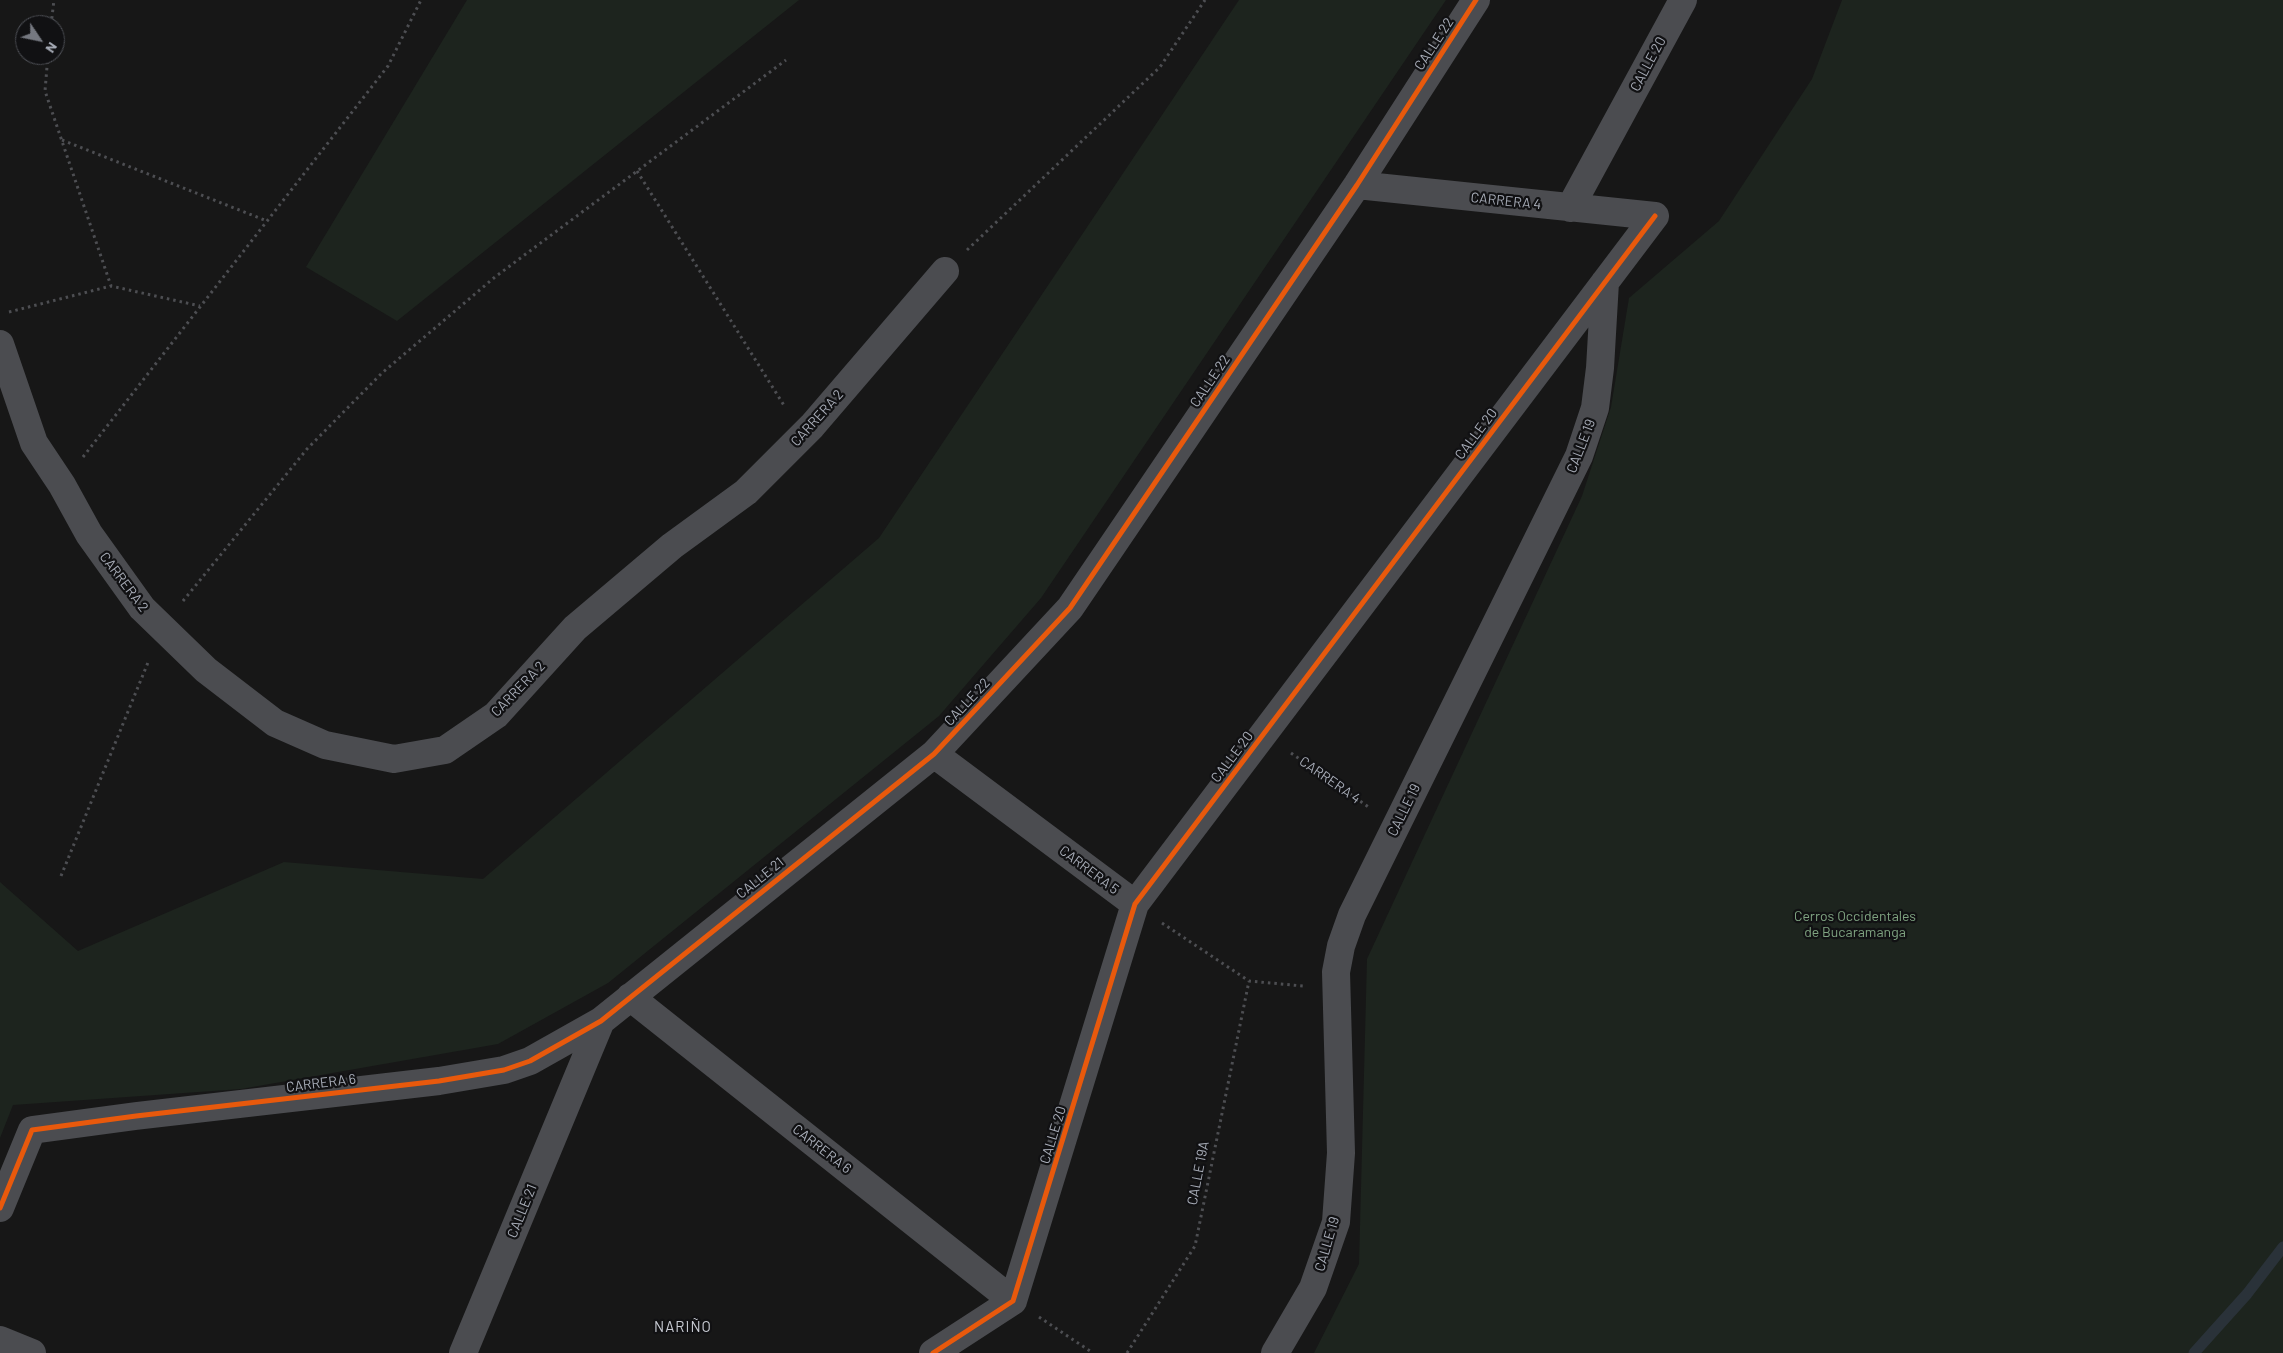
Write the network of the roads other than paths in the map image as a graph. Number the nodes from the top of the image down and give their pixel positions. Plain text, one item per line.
1 (1476, 0) edge
2 (1683, 0) edge
3 (1356, 185) junction
4 (1570, 208) junction
5 (1655, 216) joint
6 (945, 271) road end
7 (1604, 282) junction
8 (0, 344) edge
9 (934, 754) junction
10 (1135, 904) junction
11 (630, 997) junction
12 (600, 1021) junction
13 (0, 1208) edge
14 (1014, 1301) junction
15 (0, 1340) edge
16 (32, 1353) edge
17 (464, 1353) edge
18 (933, 1353) edge
19 (1275, 1353) edge

1 - 3 street, CALLE 22
2 - 4 street, CALLE 20
3 - 4 street, CARRERA 4
3 - 9 street, CALLE 22
4 - 5 street, CARRERA 4
5 - 7 street, CALLE 20
6 - 8 street, CARRERA 2
7 - 10 street, CALLE 20
7 - 19 street, CALLE 19
9 - 10 street, CARRERA 5
9 - 11 street, CALLE 21
10 - 14 street, CALLE 20
11 - 12 street, CALLE 21
11 - 14 street, CARRERA 6
12 - 13 street, CARRERA 6
12 - 17 street, CALLE 21
14 - 18 street
15 - 16 street

